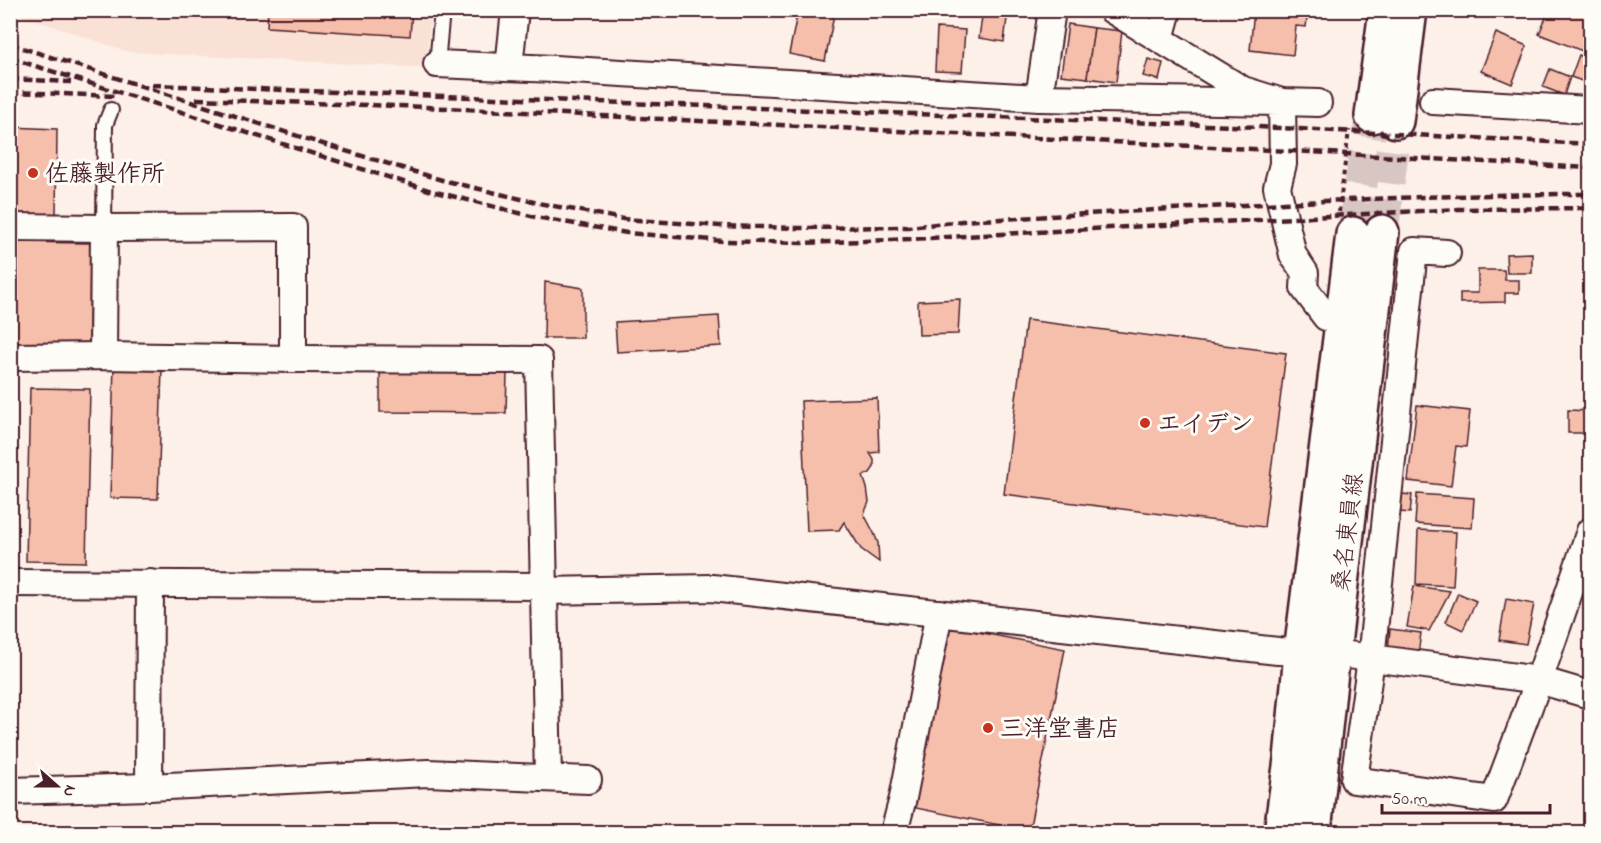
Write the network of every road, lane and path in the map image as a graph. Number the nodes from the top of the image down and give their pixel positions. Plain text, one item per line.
1 (442, 10) edge
2 (514, 10) edge
3 (1052, 10) edge
4 (1112, 10) edge
5 (1168, 10) edge
6 (1386, 10) edge
7 (1410, 10) edge
8 (1160, 39) junction
9 (437, 64) joint
10 (509, 67) junction
11 (1039, 98) junction
12 (1433, 101) dead end
13 (1282, 102) junction
14 (1318, 103) dead end
15 (111, 110) dead end
16 (1590, 110) edge
17 (10, 227) edge
18 (104, 228) junction
19 (1368, 233) tunnel mouth
20 (1446, 253) dead end
21 (1326, 317) dead end
22 (103, 356) junction
23 (10, 357) edge
24 (293, 359) junction
25 (1590, 531) edge
26 (10, 583) edge
27 (150, 583) junction
28 (543, 588) junction
29 (939, 613) junction
30 (1317, 653) junction
31 (1371, 658) junction
32 (1539, 681) junction
33 (1590, 695) edge
34 (548, 778) junction
35 (588, 780) dead end
36 (150, 787) junction
37 (10, 791) edge
38 (894, 832) edge
39 (1281, 832) edge
40 (1314, 832) edge

1 - 9 lane
2 - 10 street
3 - 11 street
4 - 8 street
5 - 8 street
6 - 7 main road
8 - 13 street
9 - 10 street
10 - 11 street
11 - 13 street
12 - 16 street
13 - 14 street
13 - 21 street
15 - 18 lane
17 - 18 street
18 - 22 street
18 - 24 street
19 - 30 main road, 桑名東員線
20 - 31 street
22 - 23 street
22 - 24 street
24 - 28 street
25 - 32 street
26 - 27 street
27 - 28 street
27 - 36 street
28 - 29 street
28 - 34 street
29 - 30 street
29 - 38 street
30 - 31 street
30 - 39 main road, 桑名東員線
30 - 40 main road, 桑名東員線
31 - 32 street
31 - 32 street
32 - 33 street
34 - 35 street
34 - 36 street
36 - 37 street

